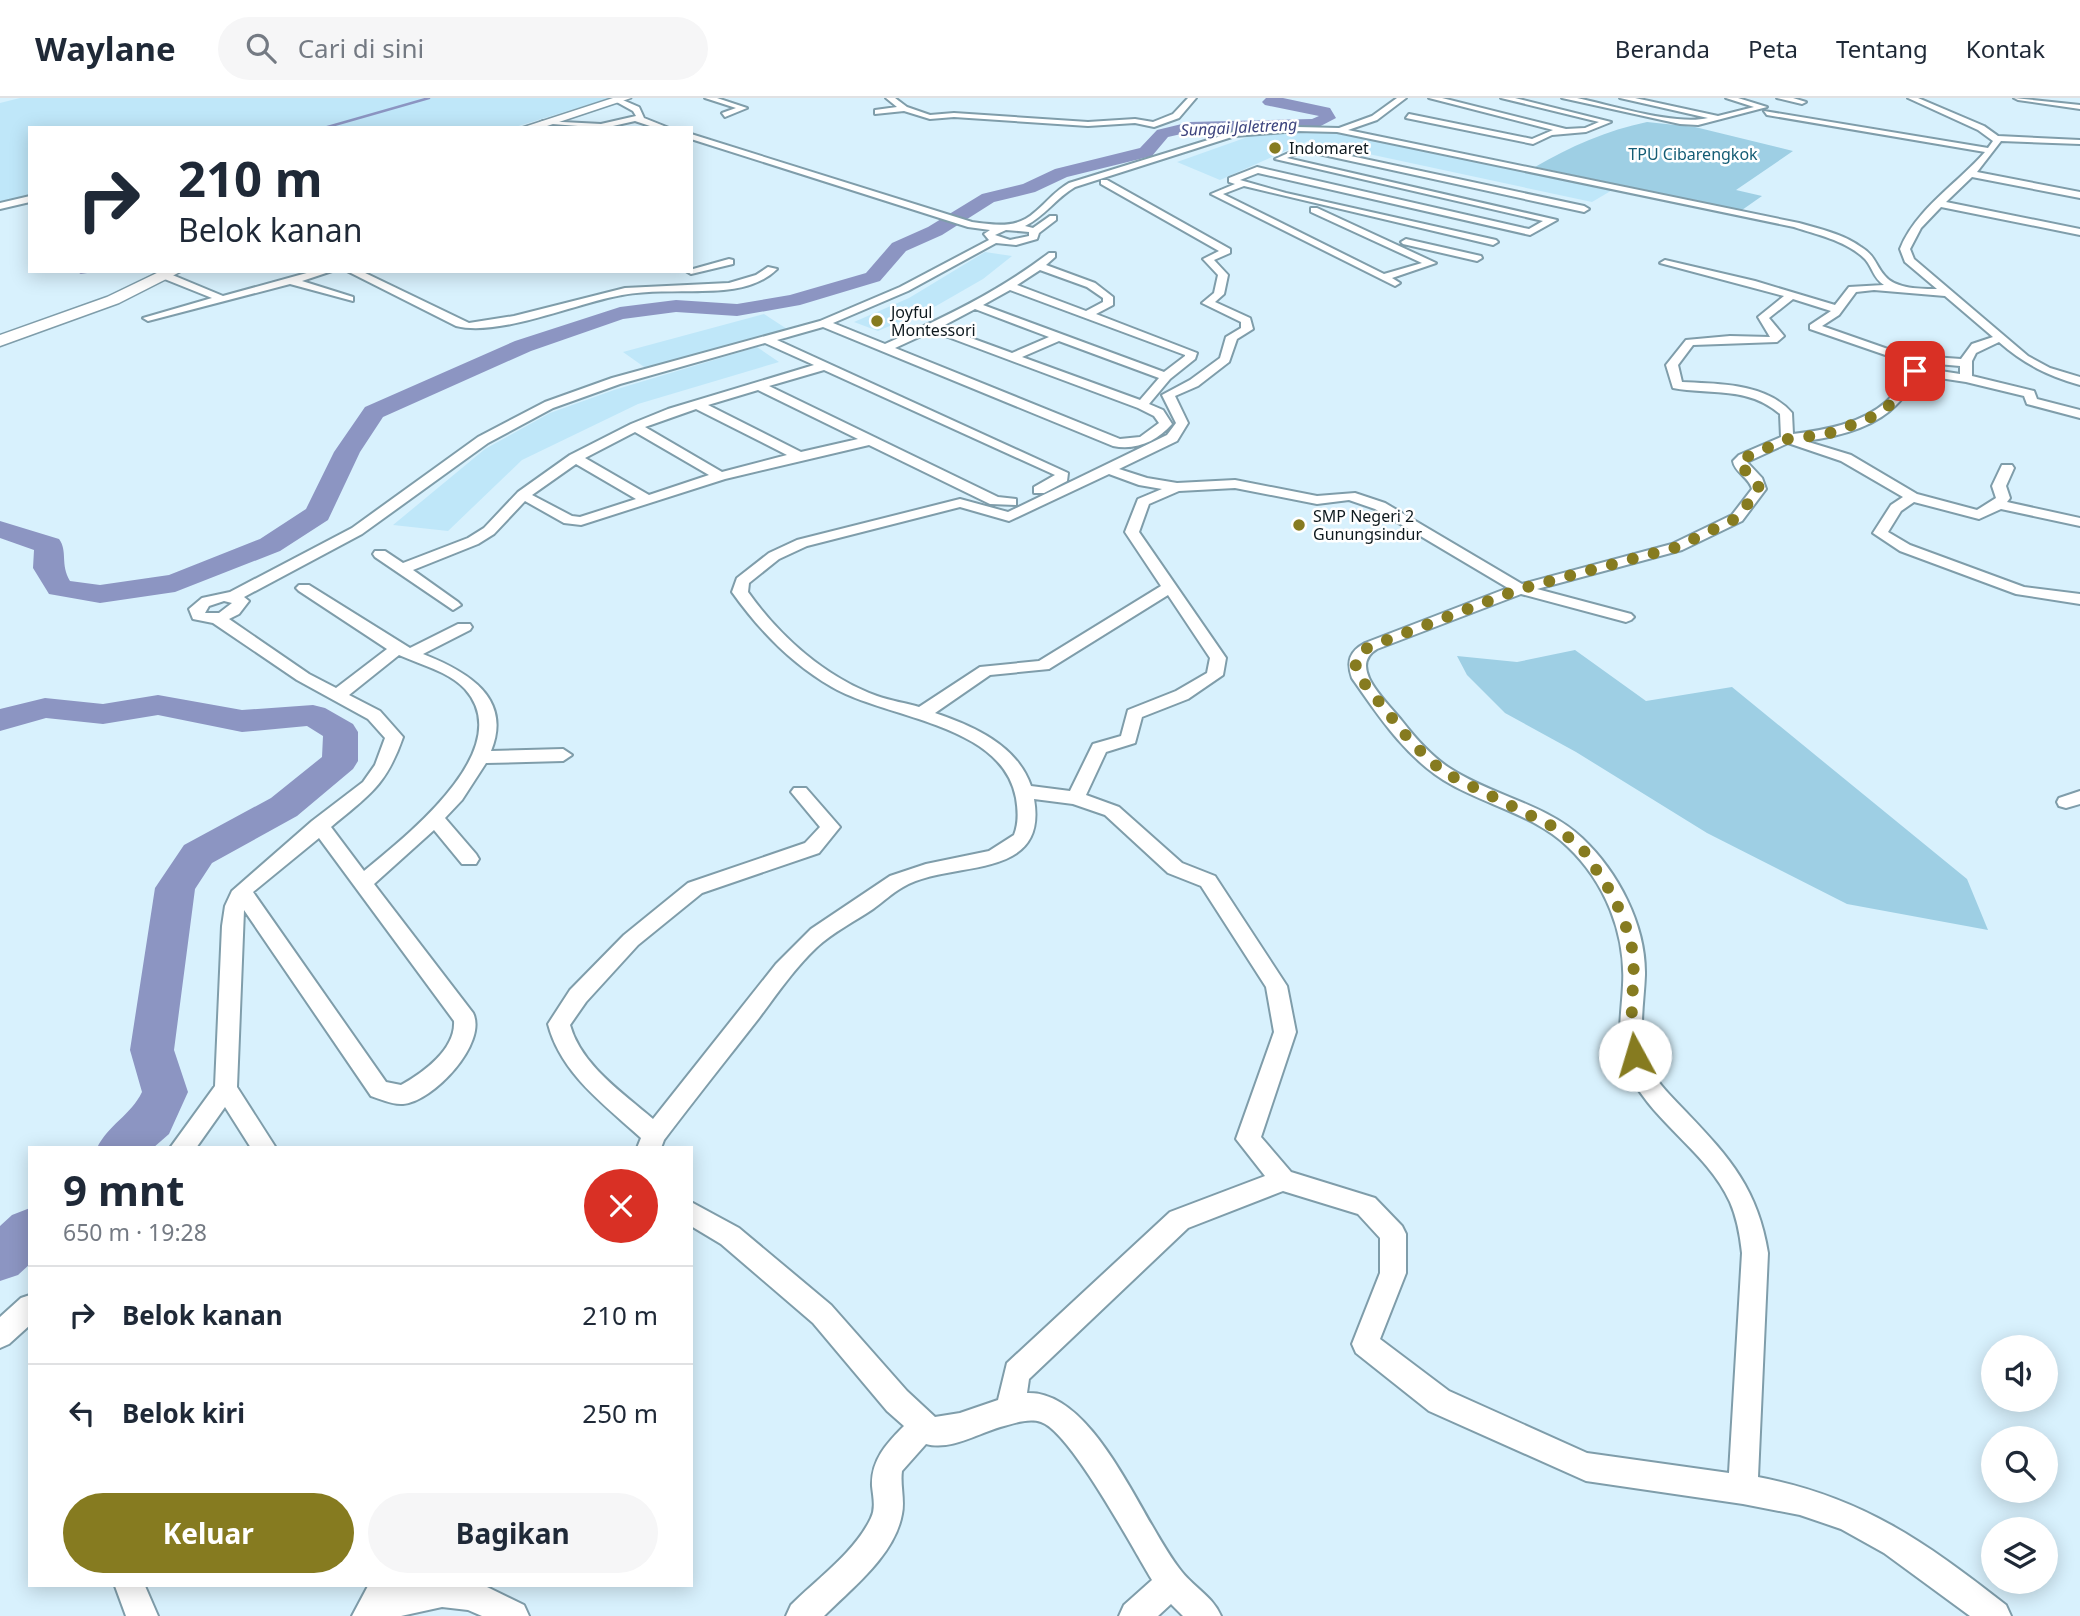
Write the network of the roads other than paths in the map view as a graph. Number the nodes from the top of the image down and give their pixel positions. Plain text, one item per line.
1 (709, 98) edge
2 (890, 98) edge
3 (1192, 98) edge
4 (1391, 98) edge
5 (1402, 98) edge
6 (1433, 98) edge
7 (1505, 98) edge
8 (1569, 98) edge
9 (1624, 98) edge
10 (1730, 98) edge
11 (1781, 98) edge
12 (1912, 98) edge
13 (2018, 98) edge
14 (621, 99) edge
15 (1802, 102) dead end
16 (2080, 107) edge
17 (1721, 108) dead end
18 (904, 109) junction
19 (1371, 111) junction
20 (877, 112) dead end
21 (1383, 113) junction
22 (1745, 113) junction
23 (1767, 113) dead end
24 (725, 115) dead end
25 (1409, 116) dead end
26 (1718, 118) junction
27 (638, 119) junction
28 (628, 122) junction
29 (1607, 122) junction
30 (543, 123) junction
31 (1619, 124) dead end
32 (533, 126) edge
33 (640, 126) edge
34 (659, 126) edge
35 (1339, 129) junction
36 (1566, 131) junction
37 (1253, 133) junction
38 (693, 137) edge
39 (1996, 138) junction
40 (1533, 142) junction
41 (2080, 142) edge
42 (693, 143) edge
43 (1200, 145) junction
44 (1212, 148) junction
45 (1991, 150) junction
46 (1531, 154) dead end
47 (1465, 157) junction
48 (1521, 159) dead end
49 (1453, 164) dead end
50 (1510, 164) junction
51 (1443, 170) dead end
52 (1972, 174) junction
53 (1433, 175) junction
54 (1563, 178) junction
55 (1104, 182) junction
56 (1242, 184) junction
57 (1411, 188) junction
58 (1284, 195) junction
59 (2080, 195) edge
60 (28, 200) edge
61 (1069, 200) dead end
62 (1388, 200) junction
63 (1545, 200) junction
64 (1940, 204) junction
65 (0, 206) edge
66 (1584, 209) dead end
67 (1058, 212) dead end
68 (1365, 213) junction
69 (1525, 213) junction
70 (941, 218) junction
71 (1342, 223) junction
72 (2035, 224) junction
73 (1016, 227) junction
74 (1034, 232) junction
75 (2080, 232) edge
76 (2028, 233) dead end
77 (1368, 234) junction
78 (995, 235) junction
79 (1493, 242) dead end
80 (1449, 251) junction
81 (1052, 255) dead end
82 (1477, 258) dead end
83 (1427, 261) junction
84 (729, 262) dead end
85 (1665, 263) dead end
86 (1039, 266) junction
87 (772, 269) dead end
88 (693, 271) edge
89 (321, 273) edge
90 (356, 273) edge
91 (688, 273) edge
92 (170, 274) edge
93 (1384, 277) junction
94 (677, 279) junction
95 (293, 282) junction
96 (1395, 283) dead end
97 (1010, 286) junction
98 (1946, 293) junction
99 (1791, 296) junction
100 (222, 299) junction
101 (349, 299) dead end
102 (1957, 302) junction
103 (976, 306) junction
104 (1837, 309) junction
105 (1088, 314) junction
106 (148, 318) dead end
107 (824, 323) junction
108 (931, 327) junction
109 (1058, 337) junction
110 (1999, 339) junction
111 (766, 340) junction
112 (0, 341) edge
113 (886, 348) junction
114 (1013, 357) junction
115 (1904, 358) junction
116 (1964, 363) junction
117 (824, 366) junction
118 (1917, 371) junction
119 (1166, 377) junction
120 (1966, 378) junction
121 (2080, 381) edge
122 (759, 386) junction
123 (698, 405) junction
124 (1142, 405) junction
125 (2080, 414) edge
126 (635, 427) junction
127 (1787, 439) junction
128 (873, 440) junction
129 (799, 456) junction
130 (575, 458) junction
131 (2007, 468) dead end
132 (1111, 470) junction
133 (720, 476) junction
134 (1177, 487) junction
135 (523, 495) junction
136 (1912, 497) junction
137 (647, 499) junction
138 (1999, 504) junction
139 (2080, 522) edge
140 (380, 554) dead end
141 (402, 569) junction
142 (304, 588) dead end
143 (1169, 588) junction
144 (1520, 589) junction
145 (2080, 599) edge
146 (453, 605) dead end
147 (1626, 617) dead end
148 (464, 627) dead end
149 (404, 651) junction
150 (338, 695) junction
151 (921, 715) junction
152 (563, 755) dead end
153 (482, 757) junction
154 (800, 792) dead end
155 (1023, 792) junction
156 (1076, 798) junction
157 (436, 819) junction
158 (318, 825) junction
159 (470, 859) dead end
160 (363, 883) junction
161 (242, 891) junction
162 (226, 1088) junction
163 (652, 1141) edge
164 (183, 1146) edge
165 (263, 1146) edge
166 (1283, 1180) junction
167 (693, 1214) edge
168 (28, 1315) edge
169 (0, 1335) edge
170 (1010, 1411) junction
171 (923, 1427) junction
172 (1743, 1489) junction
173 (1171, 1583) junction
174 (131, 1587) edge
175 (383, 1587) edge
176 (142, 1616) edge
177 (368, 1616) edge
178 (513, 1616) edge
179 (802, 1616) edge
180 (1135, 1616) edge
181 (1205, 1616) edge
182 (1995, 1616) edge

1 - 24 street
2 - 18 street
3 - 18 street
4 - 19 street
5 - 21 street
6 - 36 street
7 - 29 street
8 - 26 street
9 - 26 street
10 - 22 street
11 - 15 street
12 - 39 street
13 - 16 street
14 - 27 street
14 - 30 main road
17 - 22 street
18 - 20 street
19 - 21 street
19 - 35 street
21 - 35 street
22 - 26 street
23 - 45 street
25 - 40 street
27 - 28 street
27 - 34 street
28 - 30 street
28 - 33 street
29 - 31 street
29 - 36 street
30 - 32 main road
35 - 37 street
35 - 47 street
36 - 40 street
37 - 43 street
37 - 44 street
38 - 70 street
39 - 41 street
39 - 45 street
40 - 46 street
42 - 70 street
43 - 44 street
43 - 73 street
44 - 55 street
45 - 52 street
47 - 49 street
47 - 50 street
47 - 54 street
48 - 50 street
50 - 54 street
51 - 53 street
52 - 59 street
52 - 64 street
53 - 57 street
53 - 57 street
53 - 63 street
54 - 98 street
55 - 61 street
55 - 132 street
56 - 58 street
56 - 62 street
56 - 93 street
57 - 62 street
57 - 69 street
58 - 68 street
58 - 71 street
60 - 65 street
62 - 68 street
62 - 69 street
63 - 66 street
63 - 69 street
64 - 72 street
64 - 98 street
67 - 74 street
68 - 71 street
68 - 79 street
70 - 78 street
71 - 77 street
72 - 75 street
72 - 76 street
73 - 74 street
73 - 78 street
74 - 78 street
77 - 80 street
77 - 83 street
78 - 107 street
80 - 82 street
80 - 83 street
81 - 86 street
83 - 93 street
84 - 88 street
85 - 99 street
86 - 97 street
86 - 105 street
87 - 94 street
89 - 95 street
90 - 94 street
91 - 94 street
92 - 100 street
92 - 112 main road
93 - 96 street
95 - 100 street
95 - 101 street
97 - 103 street
97 - 105 street
98 - 102 street
99 - 104 street
99 - 127 street
100 - 106 street
102 - 104 street
102 - 110 street
103 - 108 street
103 - 109 street
104 - 115 street
105 - 119 street
107 - 111 street
107 - 113 street
108 - 113 street
108 - 114 street
109 - 114 street
109 - 119 street
110 - 116 street
110 - 121 street
111 - 117 street
111 - 150 street
113 - 124 street
114 - 124 street
115 - 116 street
115 - 118 street
116 - 120 street
117 - 122 street
117 - 128 street
118 - 120 street
118 - 127 street
119 - 124 street
120 - 125 street
122 - 123 street
122 - 128 street
123 - 126 street
123 - 129 street
126 - 130 street
126 - 133 street
127 - 136 street
127 - 144 street
128 - 129 street
129 - 133 street
130 - 135 street
130 - 137 street
131 - 138 street
132 - 134 street
132 - 151 street
133 - 137 street
134 - 143 street
134 - 144 street
135 - 137 street
135 - 141 street
136 - 138 street
136 - 145 street
138 - 139 street
140 - 141 street
141 - 146 street
142 - 149 street
143 - 151 street
143 - 156 street
144 - 147 street
144 - 172 street
148 - 149 street
149 - 150 street
149 - 153 street
150 - 158 street
151 - 155 street
152 - 153 street
153 - 157 street
154 - 163 street
155 - 156 street
155 - 163 street
156 - 166 street
157 - 159 street
157 - 160 street
158 - 160 street
158 - 161 street
160 - 161 street
161 - 162 street
162 - 164 street
162 - 165 street
166 - 170 street
166 - 172 street
167 - 171 street
168 - 169 street
170 - 171 street
170 - 173 street
171 - 179 street
172 - 182 street
173 - 180 street
173 - 181 street
174 - 176 street
175 - 177 street
177 - 178 street

